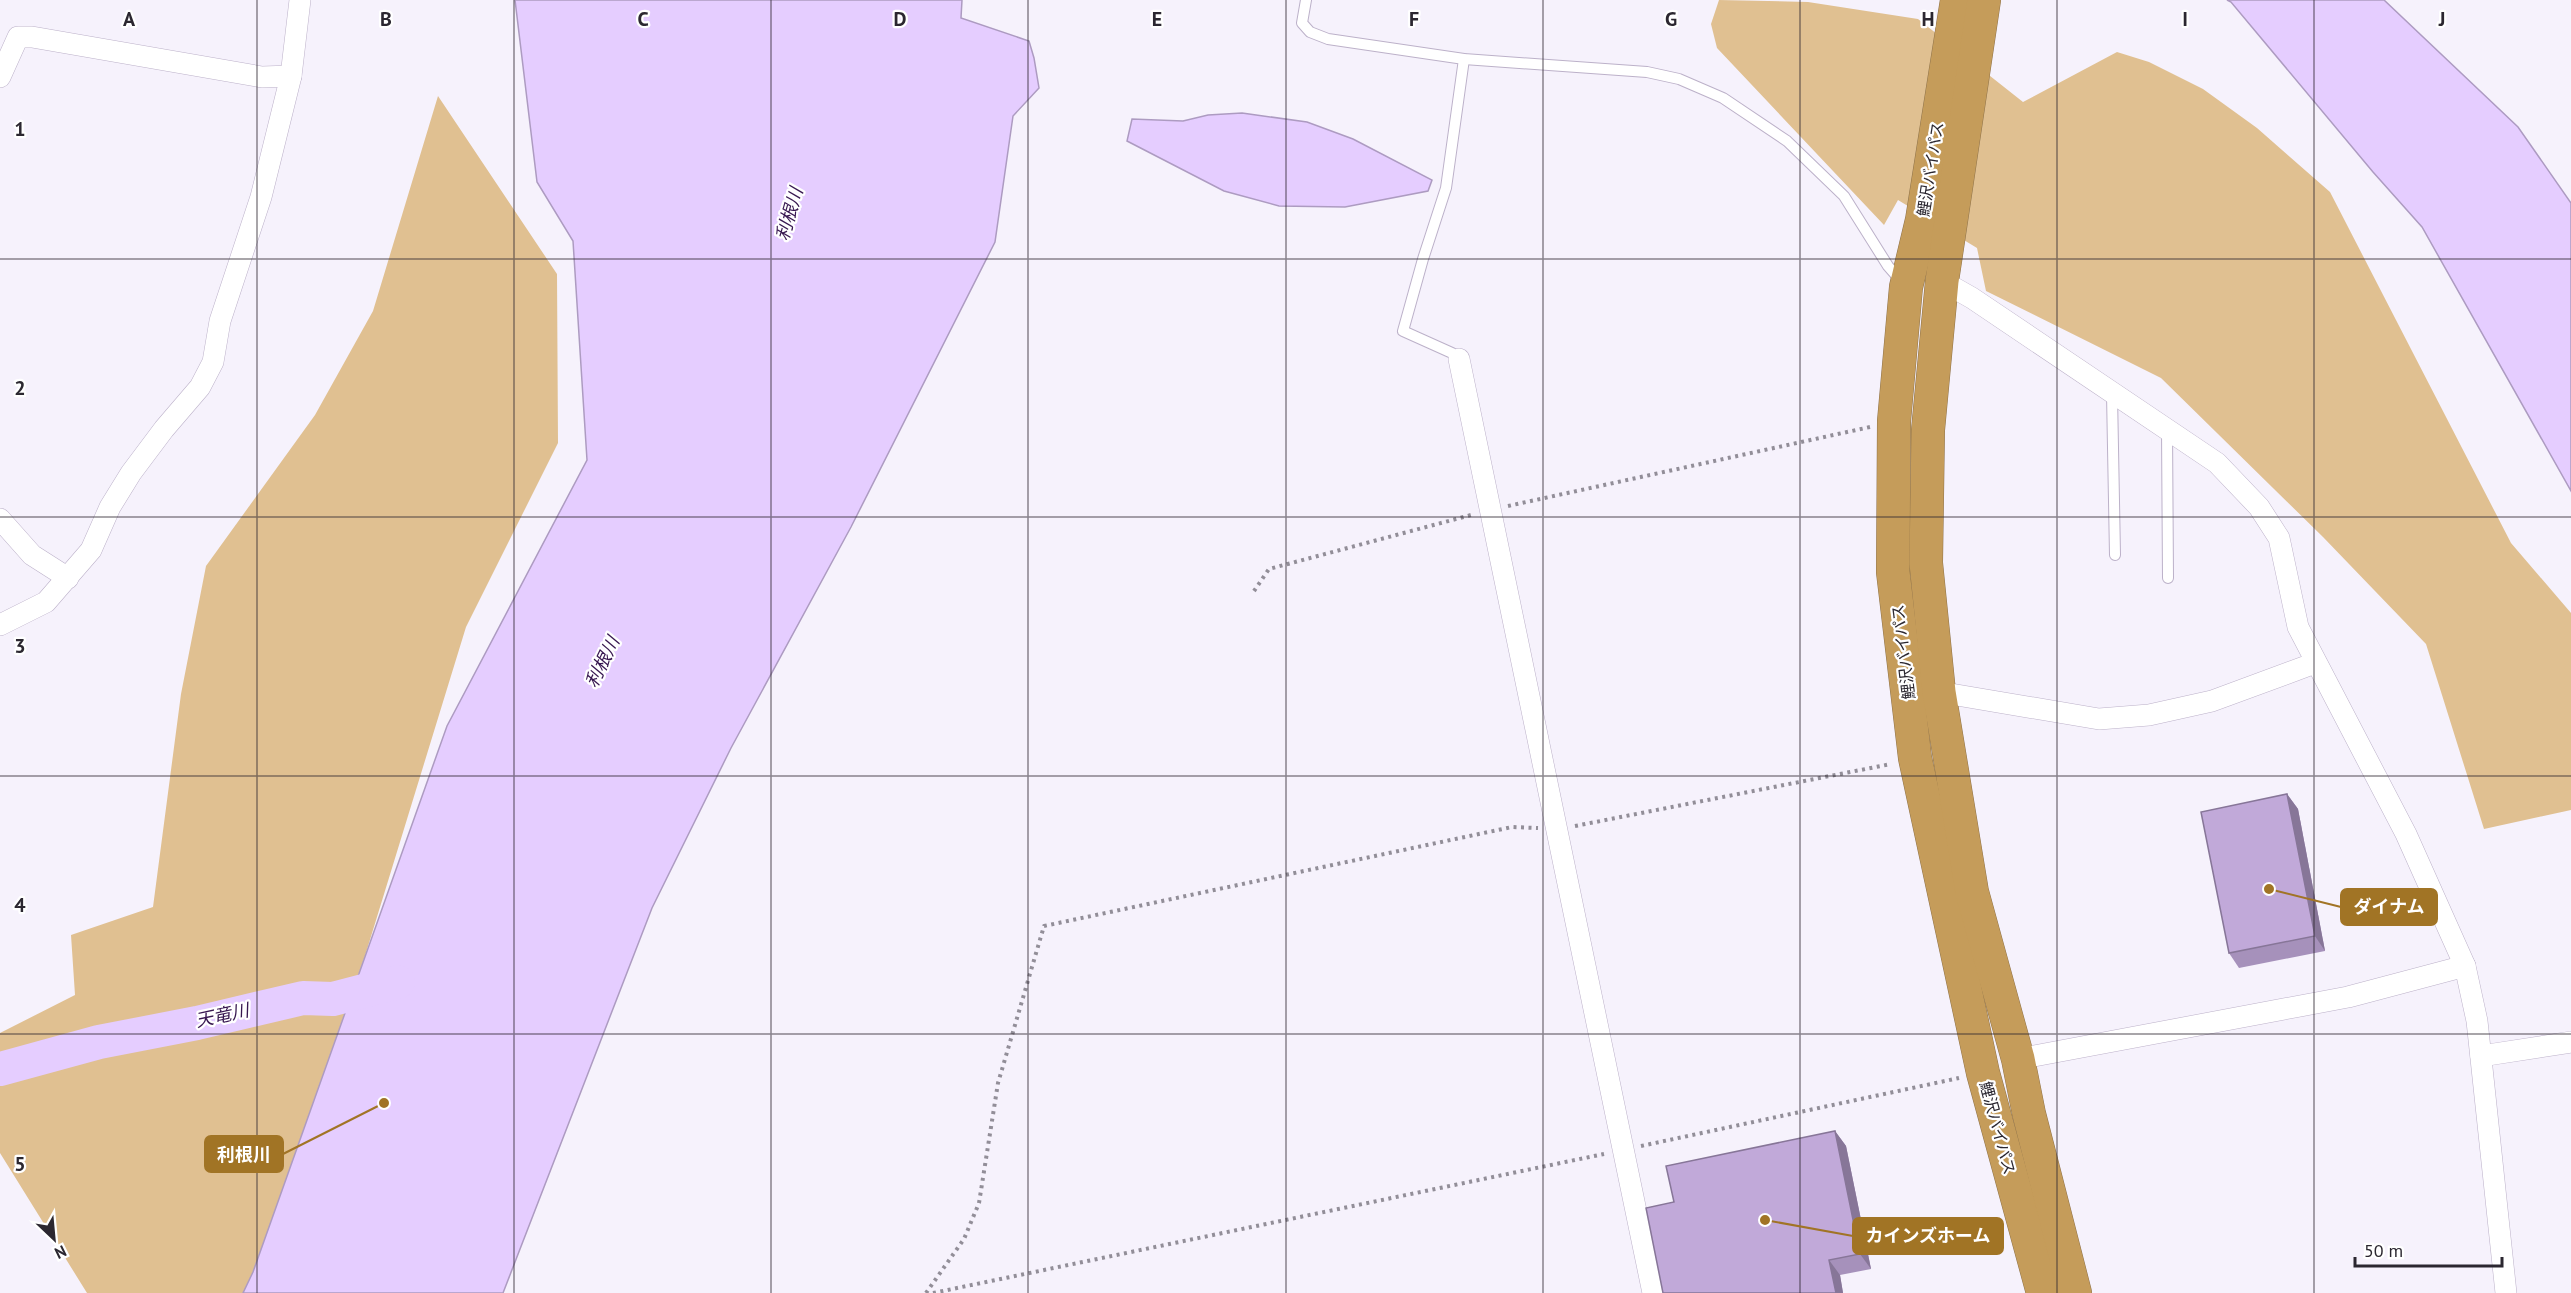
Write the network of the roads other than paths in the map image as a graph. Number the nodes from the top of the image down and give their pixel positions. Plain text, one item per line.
1 (300, 0) edge
2 (1957, 0) edge
3 (1984, 0) edge
4 (1306, 4) edge
5 (1464, 59) junction
6 (291, 76) junction
7 (0, 77) edge
8 (1935, 228) junction
9 (1942, 281) junction
10 (1906, 287) junction
11 (1459, 359) joint
12 (2112, 392) junction
13 (2167, 429) junction
14 (0, 519) edge
15 (2115, 555) dead end
16 (68, 578) junction
17 (2168, 578) dead end
18 (0, 624) edge
19 (2315, 663) junction
20 (1939, 692) junction
21 (2465, 966) junction
22 (2571, 1042) edge
23 (2481, 1056) junction
24 (2018, 1059) junction
25 (1653, 1293) edge
26 (2043, 1293) edge
27 (2075, 1293) edge
28 (2506, 1293) edge

1 - 6 street
2 - 8 highway, 鯉沢バイパス
3 - 8 highway, 鯉沢バイパス
4 - 5 lane
5 - 10 lane
5 - 11 lane
6 - 7 street
6 - 16 street
8 - 9 highway, 鯉沢バイパス
8 - 10 highway, 鯉沢バイパス
9 - 12 street
9 - 20 highway, 鯉沢バイパス
10 - 26 highway, 鯉沢バイパス
11 - 25 street
12 - 13 street
12 - 15 lane
13 - 17 lane
13 - 19 street
14 - 16 street
16 - 18 street
19 - 20 street
19 - 21 street
20 - 24 highway, 鯉沢バイパス
21 - 23 street
21 - 24 street
22 - 23 street
23 - 28 street
24 - 27 highway, 鯉沢バイパス

